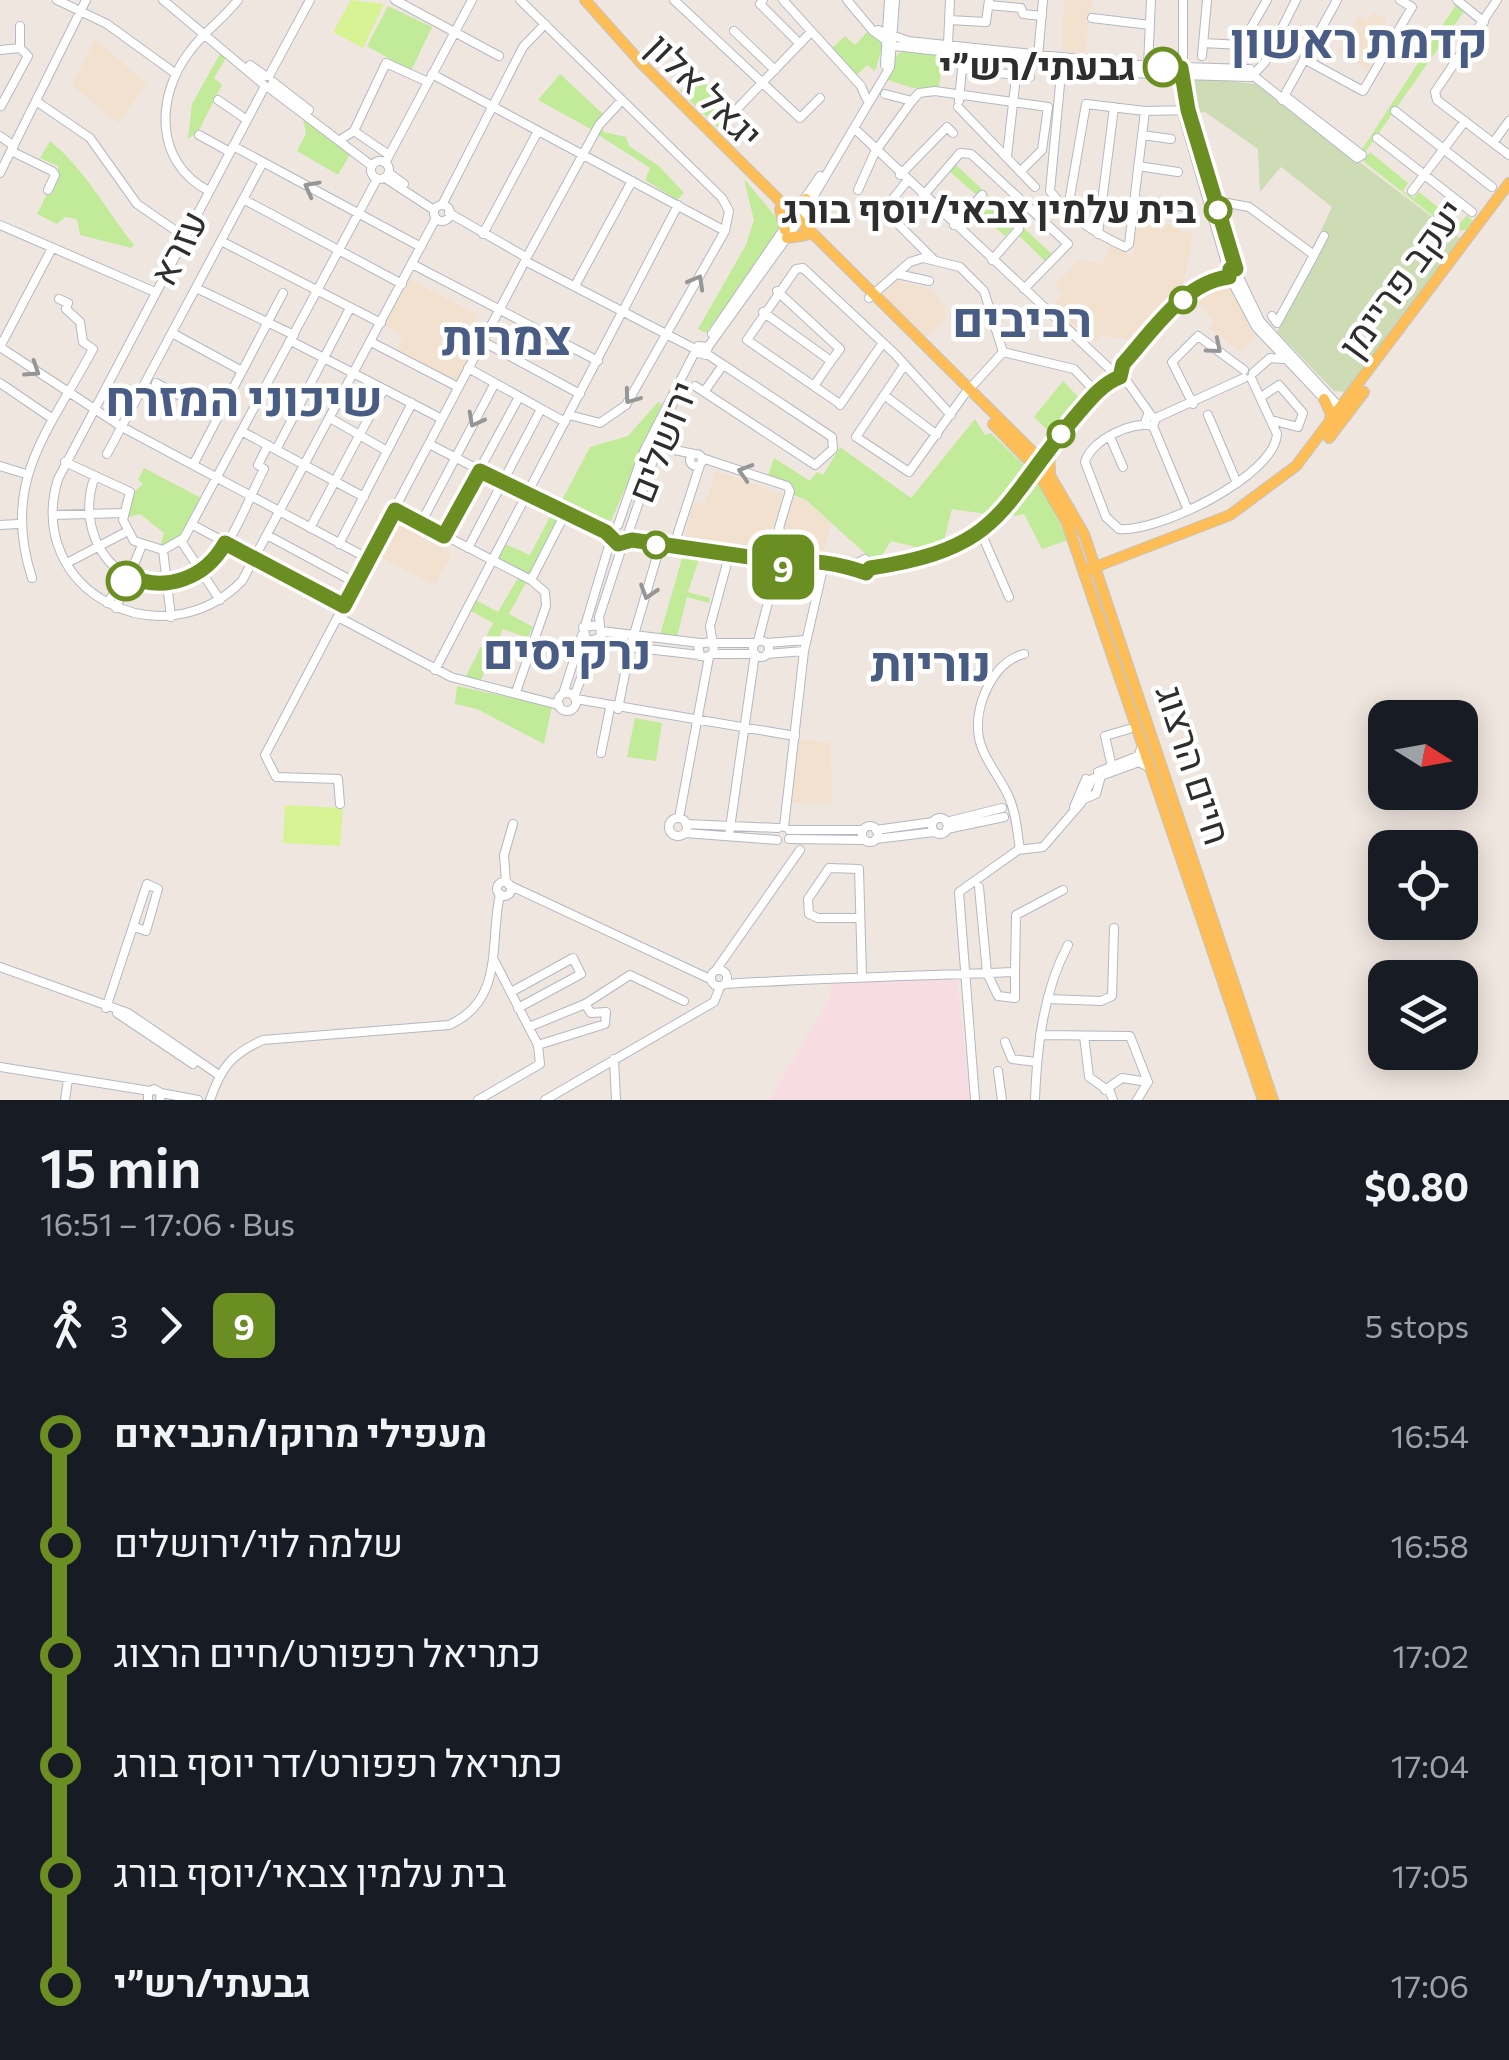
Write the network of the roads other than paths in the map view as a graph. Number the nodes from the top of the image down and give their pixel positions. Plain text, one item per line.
1 (57, 0) edge
2 (86, 0) edge
3 (166, 0) edge
4 (238, 0) edge
5 (310, 0) edge
6 (394, 0) edge
7 (520, 0) edge
8 (577, 0) edge
9 (585, 0) edge
10 (674, 0) edge
11 (783, 0) edge
12 (850, 0) edge
13 (892, 0) edge
14 (950, 0) edge
15 (1043, 0) edge
16 (1151, 0) edge
17 (1183, 0) edge
18 (1206, 0) edge
19 (1267, 0) edge
20 (1294, 0) edge
21 (1337, 0) edge
22 (1400, 0) edge
23 (1457, 0) edge
24 (1497, 0) edge
25 (468, 1) edge
26 (761, 2) edge
27 (989, 3) edge
28 (80, 10) junction
29 (1042, 16) junction
30 (888, 18) junction
31 (1092, 18) dead end
32 (949, 20) junction
33 (1484, 22) junction
34 (545, 24) junction
35 (1150, 25) junction
36 (20, 26) dead end
37 (874, 26) junction
38 (455, 32) junction
39 (811, 32) junction
40 (206, 33) junction
41 (896, 40) junction
42 (719, 43) junction
43 (800, 44) junction
44 (948, 44) junction
45 (1202, 44) junction
46 (20, 48) junction
47 (0, 50) edge
48 (499, 56) dead end
49 (1202, 56) dead end
50 (1038, 58) junction
51 (1304, 59) junction
52 (1063, 62) junction
53 (1264, 62) junction
54 (1075, 66) junction
55 (1148, 66) junction
56 (775, 70) junction
57 (1016, 72) junction
58 (1184, 73) junction
59 (1252, 73) junction
60 (176, 74) junction
61 (1030, 77) dead end
62 (1062, 77) junction
63 (430, 78) junction
64 (267, 82) junction
65 (762, 84) junction
66 (1268, 84) junction
67 (861, 86) junction
68 (874, 86) junction
69 (885, 94) dead end
70 (916, 97) junction
71 (820, 98) dead end
72 (866, 98) junction
73 (1284, 98) junction
74 (218, 100) dead end
75 (622, 100) junction
76 (36, 101) junction
77 (959, 101) junction
78 (1013, 102) junction
79 (491, 104) junction
80 (1, 106) edge
81 (1114, 107) junction
82 (736, 110) dead end
83 (1145, 111) junction
84 (1184, 111) junction
85 (1396, 111) dead end
86 (247, 120) junction
87 (1465, 121) junction
88 (1509, 121) edge
89 (854, 128) junction
90 (354, 131) junction
91 (538, 131) junction
92 (953, 133) dead end
93 (199, 135) dead end
94 (1142, 135) junction
95 (1, 137) edge
96 (343, 138) junction
97 (860, 138) junction
98 (1377, 138) dead end
99 (1171, 140) dead end
100 (846, 141) junction
101 (1493, 143) junction
102 (12, 148) junction
103 (231, 149) junction
104 (1444, 149) junction
105 (875, 152) junction
106 (582, 154) junction
107 (1509, 155) edge
108 (1008, 156) junction
109 (262, 162) junction
110 (380, 162) junction
111 (1138, 166) junction
112 (1021, 171) junction
113 (1178, 172) dead end
114 (0, 173) edge
115 (1424, 175) junction
116 (384, 177) junction
117 (904, 178) junction
118 (632, 181) junction
119 (1509, 183) edge
120 (1492, 187) dead end
121 (1036, 188) dead end
122 (48, 190) dead end
123 (858, 190) dead end
124 (209, 191) junction
125 (1412, 191) dead end
126 (1509, 193) edge
127 (982, 195) dead end
128 (923, 196) junction
129 (243, 198) junction
130 (806, 198) junction
131 (1134, 200) junction
132 (1216, 201) junction
133 (678, 206) junction
134 (782, 207) junction
135 (1187, 207) dead end
136 (1068, 208) junction
137 (441, 212) junction
138 (1472, 212) dead end
139 (359, 214) junction
140 (0, 225) edge
141 (792, 225) junction
142 (954, 225) junction
143 (1019, 229) dead end
144 (725, 231) junction
145 (483, 234) junction
146 (1098, 234) junction
147 (1324, 236) dead end
148 (184, 237) junction
149 (221, 241) junction
150 (422, 247) junction
151 (51, 250) junction
152 (340, 250) junction
153 (1314, 255) junction
154 (526, 259) junction
155 (992, 260) junction
156 (936, 262) junction
157 (412, 264) junction
158 (897, 274) junction
159 (1232, 274) junction
160 (928, 280) dead end
161 (402, 284) junction
162 (576, 284) junction
163 (196, 288) junction
164 (748, 288) junction
165 (1024, 290) junction
166 (777, 291) junction
167 (155, 292) junction
168 (318, 292) junction
169 (283, 293) dead end
170 (872, 296) junction
171 (59, 299) dead end
172 (350, 308) junction
173 (766, 308) junction
174 (498, 309) junction
175 (623, 311) junction
176 (1272, 316) dead end
177 (268, 322) junction
178 (381, 324) junction
179 (715, 329) junction
180 (172, 333) junction
181 (668, 334) junction
182 (293, 338) junction
183 (1266, 340) junction
184 (685, 341) junction
185 (371, 342) junction
186 (482, 342) junction
187 (882, 344) junction
188 (0, 347) edge
189 (702, 350) junction
190 (1002, 352) junction
191 (324, 358) junction
192 (598, 360) junction
193 (832, 361) junction
194 (1286, 361) junction
195 (723, 364) junction
196 (903, 367) junction
197 (468, 368) junction
198 (242, 371) junction
199 (354, 373) junction
200 (1248, 373) junction
201 (1113, 376) junction
202 (156, 382) dead end
203 (0, 383) edge
204 (495, 384) junction
205 (267, 386) junction
206 (694, 386) dead end
207 (814, 386) junction
208 (458, 387) junction
209 (384, 389) junction
210 (66, 392) junction
211 (704, 392) junction
212 (1355, 392) junction
213 (966, 393) junction
214 (580, 394) junction
215 (884, 395) junction
216 (519, 397) junction
217 (1260, 397) junction
218 (1326, 397) junction
219 (412, 403) junction
220 (300, 404) junction
221 (1193, 404) junction
222 (93, 409) junction
223 (541, 409) junction
224 (1342, 414) junction
225 (950, 415) junction
226 (219, 416) junction
227 (47, 417) junction
228 (330, 418) junction
229 (442, 419) junction
230 (568, 419) junction
231 (1150, 419) junction
232 (1271, 420) junction
233 (122, 426) junction
234 (1202, 429) dead end
235 (1326, 430) junction
236 (243, 432) junction
237 (359, 435) junction
238 (937, 435) junction
239 (659, 437) junction
240 (1110, 437) junction
241 (429, 444) junction
242 (272, 447) junction
243 (665, 448) junction
244 (387, 451) junction
245 (654, 452) junction
246 (107, 454) dead end
247 (455, 458) junction
248 (1039, 460) junction
249 (696, 461) junction
250 (65, 462) junction
251 (193, 465) junction
252 (304, 465) junction
253 (0, 466) edge
254 (1123, 467) dead end
255 (480, 471) junction
256 (22, 472) junction
257 (95, 476) junction
258 (218, 478) junction
259 (335, 482) junction
260 (1044, 482) junction
261 (1237, 483) junction
262 (503, 484) junction
263 (1023, 484) junction
264 (250, 496) junction
265 (526, 496) junction
266 (364, 497) junction
267 (1187, 508) junction
268 (395, 510) junction
269 (280, 512) junction
270 (123, 513) junction
271 (53, 514) junction
272 (86, 514) junction
273 (565, 514) junction
274 (0, 524) edge
275 (18, 524) junction
276 (421, 524) junction
277 (193, 525) junction
278 (591, 525) junction
279 (616, 525) junction
280 (310, 528) junction
281 (980, 531) junction
282 (126, 532) junction
283 (1084, 534) junction
284 (268, 535) junction
285 (444, 536) junction
286 (627, 537) junction
287 (611, 538) junction
288 (181, 541) junction
289 (225, 543) junction
290 (340, 544) junction
291 (674, 545) junction
292 (142, 546) junction
293 (660, 546) junction
294 (98, 547) junction
295 (468, 548) junction
296 (163, 550) junction
297 (369, 559) junction
298 (727, 559) junction
299 (1122, 559) junction
300 (255, 560) junction
301 (784, 560) junction
302 (492, 561) junction
303 (67, 563) junction
304 (824, 564) junction
305 (857, 566) junction
306 (1092, 570) junction
307 (200, 572) junction
308 (128, 575) junction
309 (32, 578) dead end
310 (531, 580) junction
311 (166, 583) junction
312 (356, 583) junction
313 (1009, 597) dead end
314 (1103, 597) junction
315 (220, 600) junction
316 (111, 606) junction
317 (344, 606) junction
318 (170, 617) junction
319 (338, 617) junction
320 (600, 628) junction
321 (584, 631) junction
322 (632, 638) junction
323 (806, 640) junction
324 (706, 642) junction
325 (594, 643) junction
326 (630, 648) junction
327 (761, 649) junction
328 (804, 651) junction
329 (1024, 654) dead end
330 (705, 656) junction
331 (435, 670) junction
332 (516, 692) junction
333 (562, 694) junction
334 (542, 697) junction
335 (574, 701) junction
336 (559, 705) junction
337 (614, 709) junction
338 (695, 721) junction
339 (745, 729) junction
340 (1130, 729) dead end
341 (794, 736) junction
342 (1143, 740) junction
343 (601, 753) dead end
344 (1113, 769) junction
345 (1154, 772) junction
346 (1081, 799) junction
347 (340, 804) dead end
348 (1003, 812) dead end
349 (512, 824) dead end
350 (729, 831) junction
351 (785, 831) junction
352 (876, 834) junction
353 (864, 835) junction
354 (1020, 849) junction
355 (800, 850) dead end
356 (979, 887) dead end
357 (505, 889) junction
358 (1063, 890) dead end
359 (859, 918) junction
360 (136, 927) junction
361 (1114, 928) dead end
362 (1068, 944) dead end
363 (494, 958) junction
364 (493, 968) junction
365 (0, 970) edge
366 (1014, 972) junction
367 (987, 973) junction
368 (963, 974) junction
369 (862, 976) junction
370 (719, 979) junction
371 (1048, 999) junction
372 (515, 1000) junction
373 (684, 1001) dead end
374 (586, 1004) junction
375 (107, 1006) junction
376 (529, 1028) junction
377 (1040, 1035) junction
378 (1084, 1036) junction
379 (1006, 1042) dead end
380 (538, 1045) junction
381 (614, 1058) junction
382 (1036, 1062) junction
383 (601, 1066) junction
384 (0, 1069) edge
385 (998, 1071) dead end
386 (218, 1078) junction
387 (614, 1080) junction
388 (68, 1081) junction
389 (1148, 1082) junction
390 (1105, 1090) junction
391 (160, 1096) edge
392 (149, 1097) edge
393 (65, 1100) edge
394 (198, 1100) edge
395 (210, 1100) edge
396 (478, 1100) edge
397 (545, 1100) edge
398 (616, 1100) edge
399 (975, 1100) edge
400 (1002, 1100) edge
401 (1035, 1100) edge
402 (1112, 1100) edge
403 (1137, 1100) edge
404 (1263, 1100) edge
405 (1273, 1100) edge

1 - 28 street
2 - 28 street
3 - 40 street
4 - 40 street
5 - 64 street, עזרא
6 - 38 street
7 - 34 street
8 - 134 main road, יגאל אלון
9 - 134 main road, יגאל אלון
10 - 42 street
11 - 39 street
12 - 37 street
12 - 41 street
13 - 30 street, ירושלים
13 - 41 street, ירושלים
14 - 32 street
15 - 29 street
16 - 35 street
17 - 58 street
18 - 45 street
19 - 45 street
20 - 53 street
20 - 59 street
21 - 51 street
22 - 51 street
23 - 33 street
24 - 33 street
25 - 38 street
26 - 43 street
27 - 29 street
27 - 32 street
28 - 60 street
28 - 76 street
29 - 50 street
30 - 37 street
30 - 41 street, ירושלים
31 - 35 street
32 - 44 street
33 - 87 street
34 - 75 street
34 - 79 street
35 - 55 street
36 - 46 street
37 - 41 street
38 - 48 street
38 - 63 street
39 - 43 street
39 - 67 street
40 - 60 street
40 - 64 street
41 - 44 street
41 - 50 street
41 - 68 street, ירושלים
41 - 89 street, ירושלים
42 - 56 street
42 - 65 street
43 - 56 street
44 - 50 street
45 - 49 street
46 - 47 street
46 - 80 street
50 - 52 street
51 - 73 street
52 - 54 street
52 - 55 street
52 - 62 street
53 - 59 street
53 - 66 street
54 - 58 street
54 - 62 street
55 - 58 street
56 - 65 street
57 - 61 street
57 - 77 street
57 - 78 street
58 - 59 street
58 - 84 street
58 - 84 street
59 - 66 street
59 - 73 street
60 - 124 street
62 - 136 street
63 - 79 street
63 - 90 street
63 - 110 street
64 - 86 street, עזרא
64 - 96 street
64 - 110 street
65 - 71 street
65 - 82 street
66 - 73 street
67 - 68 street
67 - 72 street
68 - 72 street, ירושלים
69 - 70 street
70 - 77 street
70 - 105 street
72 - 130 street, ירושלים
73 - 73 street
74 - 86 street
75 - 106 street
75 - 144 street
76 - 102 street
76 - 148 street
77 - 78 street
77 - 108 street
78 - 108 street
78 - 112 street
79 - 91 street
79 - 137 street
81 - 83 street
81 - 136 street
81 - 146 street
83 - 84 street
83 - 94 street
84 - 132 street
84 - 159 street
85 - 104 street
86 - 103 street, עזרא
87 - 101 street
87 - 104 street
88 - 101 street
89 - 97 street
89 - 100 street, ירושלים
90 - 96 street
90 - 110 street
91 - 106 street
91 - 145 street
92 - 117 street
93 - 103 street
94 - 99 street
94 - 111 street
95 - 102 street
96 - 110 street
97 - 100 street
97 - 105 street
98 - 115 street
100 - 141 street, ירושלים
101 - 107 street
102 - 114 street
102 - 122 street
103 - 109 street
103 - 124 street, עזרא
104 - 115 street
104 - 120 street
105 - 117 street
105 - 123 street
106 - 118 street
106 - 154 street
108 - 112 street
109 - 129 street
139 -> 109 street
110 - 116 street
110 - 116 street
111 - 113 street
111 - 131 street
112 - 121 street
115 - 125 street
115 - 138 street
116 - 137 street
116 - 139 street
117 - 128 street
117 - 156 street
118 - 133 street
118 - 162 street
119 - 212 main road, יעקב פריימן
124 - 148 street, עזרא
126 - 224 main road, יעקב פריימן
127 - 142 street
128 - 142 street
128 - 165 street
129 - 149 street
129 - 152 street
130 - 134 main road
130 - 141 street, ירושלים
131 - 135 street
131 - 146 street
132 - 153 street
132 - 159 street
133 - 144 street
133 - 175 street
134 - 141 main road, יגאל אלון
136 - 146 street
137 - 145 street
137 - 150 street
137 - 154 street
139 - 150 street
139 - 152 street
140 - 151 street
141 - 164 street, ירושלים
141 - 170 main road
141 - 170 main road
142 - 155 street
143 - 155 street
181 -> 144 street
145 - 154 street
147 - 153 street
148 - 167 street, עזרא
149 - 163 street
149 - 168 street
150 - 157 street
151 - 167 street
151 - 188 street
152 - 161 street
152 - 168 street
153 - 176 street
154 - 162 street
154 - 174 street
154 - 175 street
155 - 165 street
156 - 158 street
156 - 190 street
157 - 161 street
157 - 174 street
158 - 160 street
158 - 170 street
159 - 183 street
159 - 201 street
159 - 218 street
161 - 178 street
162 - 175 street
163 - 177 street
163 - 180 street
164 - 173 street
164 - 179 street, ירושלים
164 - 189 street, ירושלים
165 - 201 street
166 - 173 street
166 - 187 street
166 - 193 street
167 - 222 street, עזרא
168 - 172 street
168 - 182 street
169 - 177 street
170 - 213 main road
171 - 210 street
172 - 178 street
172 - 191 street
173 - 193 street
173 - 207 street
174 - 186 street
174 - 192 street
175 - 181 street
175 - 192 street
177 - 182 street
177 - 198 street
178 - 185 street
179 - 184 street
179 - 189 street, ירושלים
180 - 198 street
180 - 233 street
181 - 184 street
181 - 189 street
181 -> 230 street
182 - 191 street
182 - 205 street
183 - 194 street
183 - 200 street
184 - 189 street
185 - 199 street
185 - 208 street
186 - 197 street
186 - 214 street
187 - 196 street
187 - 207 street
188 -> 210 street
189 - 195 street
189 - 239 street, ירושלים
189 - 279 street, ירושלים
190 - 201 street
190 - 213 street
191 - 199 street
191 - 220 street
192 - 214 street
193 - 207 street
194 - 200 street
194 - 218 street
195 - 211 street
195 - 211 street
196 - 215 street
196 - 225 street
197 - 204 street
197 - 208 street
198 - 226 street
199 - 209 street
199 - 228 street
200 - 217 street
200 - 221 street
221 -> 200 street
201 - 231 street
201 - 248 street
202 - 226 street
203 - 227 street
204 - 216 street
204 -> 247 street
205 - 220 street
205 - 236 street
206 - 211 street
208 - 229 street
209 - 219 street
209 - 237 street
210 - 222 street
210 - 227 street
212 - 218 main road
212 - 224 main road, יעקב פריימן
213 - 225 street
213 - 248 main road
214 - 230 street
215 - 238 street
215 - 238 street
216 - 223 street
216 - 255 street
217 - 232 street
217 - 232 street
218 - 224 street
218 - 235 main road
219 - 229 street
219 - 244 street
220 - 242 street
221 - 231 street
222 - 233 street
222 - 250 street, עזרא
223 - 230 street
223 - 262 street
224 - 235 main road
224 - 299 main road
225 - 238 street
226 - 251 street
227 - 256 street
228 - 237 street
228 - 252 street
229 - 241 street
230 - 265 street
231 - 240 street
231 - 267 street
232 - 261 street
233 - 246 street
233 - 251 street
234 - 261 street
235 - 299 main road
236 - 242 street
236 - 258 street
237 - 244 street
237 - 259 street
239 - 243 street
239 - 245 street, ירושלים
240 - 254 street
240 - 267 street
241 - 247 street
241 - 268 street
242 - 252 street
242 - 264 street
243 - 245 street
243 - 249 street
244 - 266 street
245 - 286 street, ירושלים
247 - 255 street
247 - 276 street
248 - 260 main road, חיים הרצוג
248 - 263 street
248 - 281 street
248 - 283 main road, חיים הרצוג
249 - 291 street
301 -> 249 street
250 - 257 street
250 - 271 street, עזרא
251 - 258 street
252 - 259 street
252 - 269 street
253 - 256 street
255 - 262 street
255 - 285 street
256 - 275 street
257 - 270 street
257 - 272 street
258 - 264 street
258 - 277 street
259 - 266 street
259 - 280 street
260 - 263 main road
260 - 306 main road, חיים הרצוג
261 - 267 street
262 - 265 street
262 - 295 street
263 - 281 street
264 - 269 street
264 - 289 street
265 - 273 street
265 - 302 street
266 - 290 street
268 - 276 street
268 - 297 street
269 - 280 street
269 - 284 street
270 - 272 street
270 - 282 street
271 - 272 street
271 - 303 street
272 - 294 street
273 - 278 street
273 - 310 street
274 - 275 street
275 - 309 street
276 - 285 street
277 - 288 street
277 - 289 street
278 - 279 street
278 - 287 street
279 - 286 street
279 - 287 street, ירושלים
280 - 290 street
281 - 305 street
281 - 313 street
282 - 292 street
282 - 294 street
283 - 299 main road
283 - 306 main road, חיים הרצוג
284 - 300 street
284 - 312 street
285 - 295 street
286 - 287 street
286 - 291 street
286 - 293 street
286 - 320 street, ירושלים
287 - 321 street, ירושלים
288 - 296 street
288 - 307 street
289 - 300 street
289 - 307 street
290 - 297 street
291 - 293 street
291 - 298 street
291 - 301 street
292 - 296 street
292 - 308 street
293 -> 322 street
294 - 303 street
294 - 308 street
295 - 302 street
296 - 311 street
297 - 312 street
298 - 301 street
298 - 324 street
299 - 306 main road
299 - 314 main road
300 - 315 street
300 - 317 street
301 - 304 street
301 - 305 street
301 - 327 street
302 - 310 street
302 - 331 street
303 - 316 street
304 - 305 street
304 - 323 street
306 - 314 main road, חיים הרצוג
306 - 342 main road, חיים הרצוג
307 - 311 street
307 - 315 street
308 - 311 street
308 - 316 street
310 - 332 street
311 - 318 street
312 - 317 street
314 - 405 main road, חיים הרצוג
315 - 318 street
316 - 318 street
317 - 319 street
319 - 331 street
319 - 347 street
320 - 321 street
320 - 322 street
320 - 325 street, ירושלים
321 - 325 street
321 - 333 street, ירושלים
322 - 324 street
323 - 327 street
323 - 328 street
324 - 327 street
324 - 330 street
324 - 330 street
325 - 326 street
325 - 335 street
326 - 330 street
326 - 337 street
327 - 328 street
327 - 330 street
327 - 339 street
328 - 341 street
329 - 354 street
330 - 338 street
331 - 332 street
332 - 334 street
333 - 334 street
333 - 335 street
333 - 336 street, ירושלים
334 - 336 street
335 - 336 street
335 - 337 street
337 - 338 street
337 - 343 street
338 - 339 street
338 - 350 street
339 - 341 street
339 - 350 street
340 - 344 street
341 - 351 street
342 - 344 street
342 - 345 main road, חיים הרצוג
344 - 345 street
344 - 346 street
344 - 346 street
345 - 404 main road, חיים הרצוג
346 - 354 street
348 - 352 street
349 - 357 street
350 - 351 street
350 - 351 street
351 - 353 street
352 - 353 street
352 - 353 street
354 - 368 street
355 - 370 street
356 - 367 street
357 - 363 street
357 - 370 street
358 - 366 street
359 - 359 street
359 - 369 street
360 - 360 street
360 - 375 street
361 - 371 street
362 - 371 street
363 - 364 street
363 - 372 street
364 - 372 street
364 - 386 street
365 - 375 street
366 - 367 street
366 - 367 street
367 - 368 street
368 - 369 street
368 - 399 street
369 - 370 street
370 - 381 street
371 - 377 street
372 - 372 street
372 - 376 street
373 - 374 street
374 - 376 street
374 - 380 street
375 - 386 street
376 - 380 street
377 - 378 street
377 - 382 street
378 - 389 street
378 - 390 street
379 - 382 street
380 - 396 street
381 - 383 street
381 - 387 street
382 - 401 street
383 - 387 street
383 - 397 street
384 - 388 street
385 - 400 street
386 - 395 street
387 - 398 street
388 - 392 street
388 - 393 street
389 - 390 street
389 - 403 street
390 - 402 street
391 - 392 street
391 - 394 street

